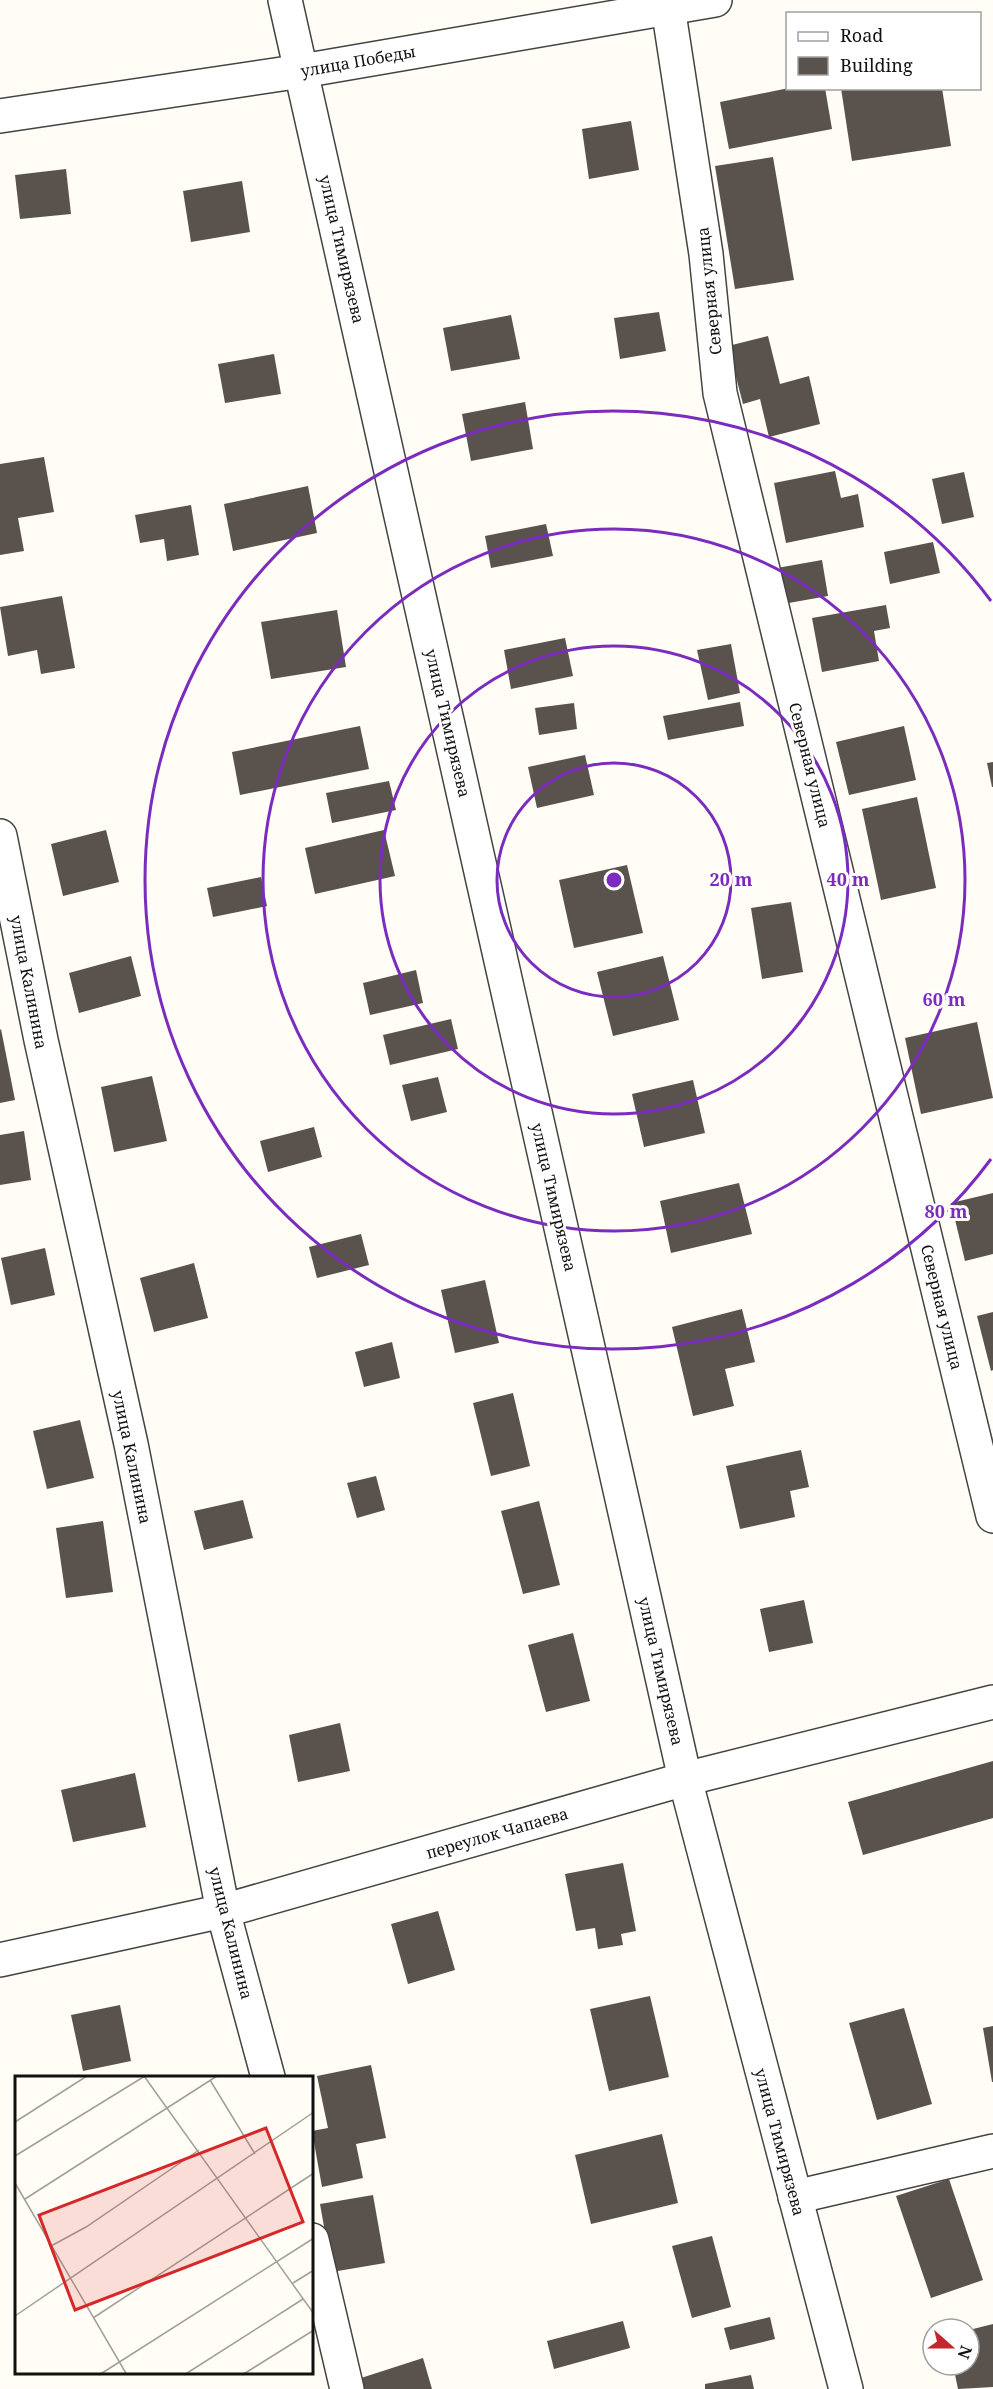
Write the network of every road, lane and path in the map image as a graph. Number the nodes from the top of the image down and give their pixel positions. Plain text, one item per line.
1 (285, 0) edge
2 (715, 0) edge
3 (668, 7) junction
4 (302, 71) junction
5 (0, 116) edge
6 (0, 836) edge
7 (993, 1516) edge
8 (993, 1702) edge
9 (685, 1779) junction
10 (223, 1911) junction
11 (0, 1960) edge
12 (268, 2076) edge
13 (993, 2151) edge
14 (795, 2197) junction
15 (314, 2249) edge
16 (347, 2389) edge
17 (846, 2389) edge

1 - 4 street, улица Тимирязева
2 - 3 street, улица Победы
3 - 4 street, улица Победы
3 - 7 street, Северная улица
4 - 5 street, улица Победы
4 - 9 street, улица Тимирязева
6 - 10 street, улица Калинина
8 - 9 street, переулок Чапаева
9 - 10 street, переулок Чапаева
9 - 14 street, улица Тимирязева
10 - 11 street, переулок Чапаева
10 - 12 street, улица Калинина
13 - 14 street
14 - 17 street, улица Тимирязева
15 - 16 street

